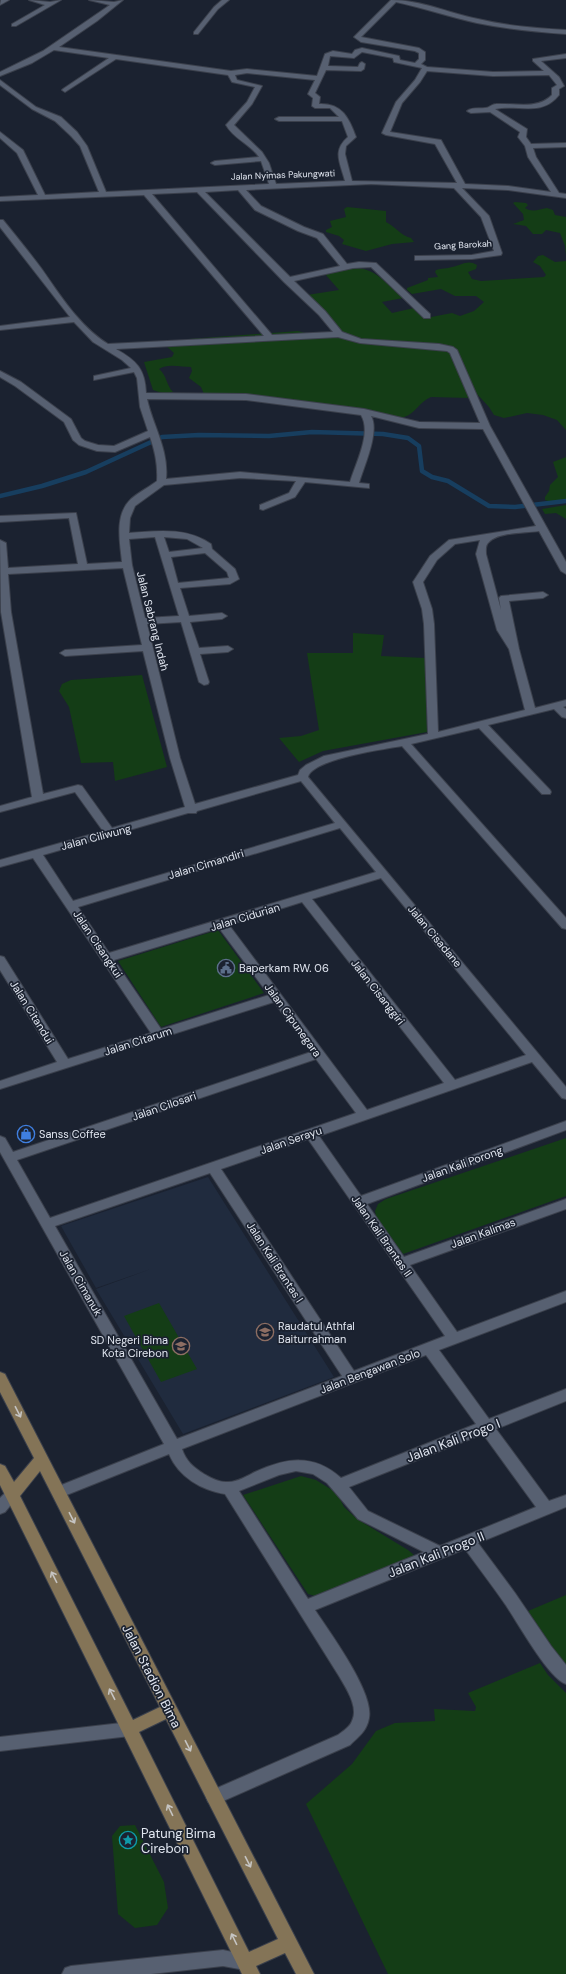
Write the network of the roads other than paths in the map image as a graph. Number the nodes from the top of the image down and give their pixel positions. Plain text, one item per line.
1 (6, 0) edge
2 (32, 0) edge
3 (58, 0) edge
4 (92, 0) edge
5 (226, 0) edge
6 (394, 0) edge
7 (117, 2) edge
8 (0, 3) edge
9 (51, 4) junction
10 (14, 25) dead end
11 (566, 32) edge
12 (196, 33) dead end
13 (51, 48) junction
14 (566, 56) edge
15 (115, 57) junction
16 (362, 64) dead end
17 (416, 65) junction
18 (0, 68) edge
19 (324, 68) junction
20 (428, 68) junction
21 (507, 68) dead end
22 (9, 72) junction
23 (231, 73) junction
24 (270, 73) junction
25 (550, 73) junction
26 (0, 74) edge
27 (510, 75) junction
28 (318, 78) junction
29 (264, 81) dead end
30 (0, 82) edge
31 (64, 90) dead end
32 (492, 110) junction
33 (471, 111) dead end
34 (345, 119) junction
35 (279, 120) dead end
36 (0, 134) edge
37 (566, 145) edge
38 (529, 146) junction
39 (264, 159) junction
40 (216, 163) dead end
41 (349, 182) junction
42 (459, 185) junction
43 (273, 186) junction
44 (239, 187) junction
45 (198, 189) junction
46 (146, 191) junction
47 (103, 193) junction
48 (556, 194) junction
49 (42, 196) junction
50 (566, 196) edge
51 (0, 199) edge
52 (0, 222) edge
53 (418, 258) dead end
54 (345, 266) junction
55 (288, 280) junction
56 (426, 316) dead end
57 (75, 319) junction
58 (0, 328) edge
59 (339, 334) junction
60 (270, 338) junction
61 (106, 347) junction
62 (137, 369) junction
63 (0, 374) edge
64 (97, 378) dead end
65 (142, 396) junction
66 (364, 412) junction
67 (486, 426) junction
68 (154, 434) junction
69 (302, 479) junction
70 (161, 482) junction
71 (354, 485) junction
72 (366, 486) dead end
73 (263, 507) dead end
74 (0, 519) edge
75 (541, 528) junction
76 (159, 535) junction
77 (496, 535) junction
78 (126, 536) junction
79 (1, 543) edge
80 (207, 550) junction
81 (166, 555) junction
82 (127, 564) junction
83 (83, 567) junction
84 (3, 571) junction
85 (566, 571) edge
86 (175, 586) junction
87 (543, 595) dead end
88 (3, 613) edge
89 (222, 616) dead end
90 (185, 619) junction
91 (140, 621) junction
92 (146, 648) junction
93 (228, 649) dead end
94 (514, 649) junction
95 (195, 651) junction
96 (65, 653) dead end
97 (204, 682) dead end
98 (566, 703) edge
99 (555, 705) junction
100 (531, 711) junction
101 (566, 715) edge
102 (481, 724) junction
103 (433, 736) junction
104 (404, 742) junction
105 (303, 777) junction
106 (546, 792) dead end
107 (38, 798) junction
108 (0, 808) edge
109 (192, 811) junction
110 (342, 824) junction
111 (110, 833) junction
112 (36, 854) junction
113 (0, 864) edge
114 (383, 874) junction
115 (305, 898) junction
116 (71, 905) junction
117 (222, 924) junction
118 (566, 925) edge
119 (107, 958) junction
120 (0, 960) edge
121 (276, 997) junction
122 (158, 1034) junction
123 (318, 1054) junction
124 (534, 1057) junction
125 (64, 1065) junction
126 (0, 1085) edge
127 (452, 1085) junction
128 (566, 1095) edge
129 (364, 1115) junction
130 (566, 1125) edge
131 (310, 1133) junction
132 (0, 1141) edge
133 (9, 1158) junction
134 (213, 1167) junction
135 (359, 1202) junction
136 (566, 1204) edge
137 (47, 1224) junction
138 (401, 1263) junction
139 (566, 1296) edge
140 (454, 1338) junction
141 (429, 1348) junction
142 (0, 1378) edge
143 (351, 1378) junction
144 (566, 1396) edge
145 (486, 1427) junction
146 (173, 1446) junction
147 (42, 1459) junction
148 (0, 1470) edge
149 (339, 1484) junction
150 (230, 1489) junction
151 (58, 1492) junction
152 (12, 1495) junction
153 (566, 1501) edge
154 (0, 1508) edge
155 (546, 1509) junction
156 (468, 1541) junction
157 (438, 1552) junction
158 (305, 1607) junction
159 (566, 1676) edge
160 (170, 1710) junction
161 (130, 1729) junction
162 (0, 1744) edge
163 (214, 1796) junction
164 (289, 1943) junction
165 (248, 1968) edge
166 (71, 1974) edge
167 (305, 1974) edge

1 - 8 street
2 - 9 street
3 - 9 street
4 - 7 street
5 - 12 street
6 - 11 street
6 - 17 street
7 - 13 street
9 - 10 street
13 - 15 street
13 - 22 street
14 - 25 street
15 - 23 street
15 - 31 street
16 - 19 street
17 - 19 street
17 - 20 street
18 - 22 street
19 - 28 street
20 - 27 street
20 - 42 street
21 - 27 street
22 - 26 street
23 - 24 street
23 - 39 street
24 - 28 street
24 - 29 street
25 - 27 street
25 - 32 street
28 - 34 street
30 - 47 street
32 - 33 street
32 - 38 street
34 - 35 street
34 - 41 street
36 - 49 street
37 - 38 street
38 - 48 street
39 - 40 street
39 - 43 street
41 - 42 street, Jalan Nyimas Pakungwati
41 - 43 street, Jalan Nyimas Pakungwati
42 - 48 street, Jalan Nyimas Pakungwati
42 - 53 street, Gang Barokah
43 - 44 street, Jalan Nyimas Pakungwati
44 - 45 street, Jalan Nyimas Pakungwati
44 - 54 street
45 - 46 street, Jalan Nyimas Pakungwati
45 - 55 street
46 - 47 street, Jalan Nyimas Pakungwati
46 - 60 street
47 - 49 street, Jalan Nyimas Pakungwati
48 - 50 street, Jalan Nyimas Pakungwati
49 - 51 street, Jalan Nyimas Pakungwati
52 - 57 street
54 - 55 street
54 - 56 street
55 - 59 street
57 - 58 street
57 - 61 street
59 - 60 street
59 - 67 street
60 - 61 street
61 - 62 street
62 - 64 street
62 - 65 street
63 - 68 street
65 - 66 street
65 - 68 street
66 - 67 street
66 - 71 street
67 - 75 street
68 - 70 street
69 - 70 street
69 - 71 street
69 - 73 street
70 - 78 street, Jalan Sabrang Indah
71 - 72 street
74 - 83 street
75 - 77 street
75 - 85 street
76 - 78 street
76 - 80 street
76 - 81 street
77 - 94 street
77 - 103 street
78 - 82 street, Jalan Sabrang Indah
79 - 84 street
80 - 81 street
80 - 86 street
81 - 86 street
82 - 83 street
82 - 91 street, Jalan Sabrang Indah
83 - 84 street
84 - 88 street
86 - 90 street
87 - 94 street
88 - 107 street
89 - 90 street
90 - 91 street
90 - 95 street
91 - 92 street, Jalan Sabrang Indah
92 - 96 street
92 - 109 street, Jalan Sabrang Indah
93 - 95 street
94 - 100 street
95 - 97 street
98 - 99 street
99 - 100 street
99 - 101 street
100 - 102 street
102 - 103 street
102 - 106 street
103 - 104 street
104 - 105 street
104 - 118 street
105 - 109 street, Jalan Ciliwung
105 - 110 street, Jalan Cisadane
107 - 108 street
107 - 111 street
109 - 111 street, Jalan Ciliwung
110 - 114 street, Jalan Cisadane
110 - 116 street, Jalan Cimandiri
111 - 112 street, Jalan Ciliwung
112 - 113 street, Jalan Ciliwung
112 - 116 street, Jalan Cisangkui
114 - 115 street, Jalan Cidurian
114 - 124 street, Jalan Cisadane
115 - 117 street, Jalan Cidurian
115 - 127 street, Jalan Cisanggiri
116 - 119 street, Jalan Cisangkui
117 - 119 street, Jalan Cidurian
117 - 121 street, Jalan Cipunegara
119 - 122 street, Jalan Cisangkui
120 - 125 street, Jalan Citandui
121 - 122 street, Jalan Citarum
121 - 123 street, Jalan Cipunegara
122 - 125 street, Jalan Citarum
123 - 129 street, Jalan Cipunegara
123 - 133 street, Jalan Cilosari
124 - 127 street, Jalan Serayu
124 - 128 street, Jalan Cisadane
125 - 126 street, Jalan Citarum
127 - 129 street, Jalan Serayu
129 - 131 street, Jalan Serayu
130 - 135 street, Jalan Kali Porong
131 - 134 street, Jalan Serayu
131 - 135 street, Jalan Kali Brantas II
132 - 133 street, Jalan Cimanuk
133 - 137 street, Jalan Cimanuk
134 - 137 street, Jalan Serayu
134 - 143 street, Jalan Kali Brantas I
135 - 138 street, Jalan Kali Brantas II
136 - 138 street, Jalan Kalimas
137 - 146 street, Jalan Cimanuk
138 - 140 street, Jalan Kali Brantas II
139 - 140 street, Jalan Bengawan Solo
140 - 141 street, Jalan Bengawan Solo
141 - 143 street, Jalan Bengawan Solo
141 - 145 street
142 -> 147 street, Jalan Stadion Bima
143 - 146 street, Jalan Bengawan Solo
144 - 145 street, Jalan Kali Progo I
145 - 149 street, Jalan Kali Progo I
145 - 155 street
146 - 150 street, Jalan Cimanuk
146 - 151 street, Jalan Bengawan Solo
147 - 151 street, Jalan Stadion Bima
147 - 152 street
148 - 152 street
149 - 150 street
149 - 157 street
150 - 158 street
151 -> 160 street, Jalan Stadion Bima
152 - 154 street
161 -> 152 street
153 - 155 street, Jalan Kali Progo II
155 - 156 street, Jalan Kali Progo II
156 - 157 street, Jalan Kali Progo II
156 - 159 street
157 - 158 street, Jalan Kali Progo II
158 - 163 street
160 - 161 street
160 -> 163 street, Jalan Stadion Bima
161 - 162 street
165 -> 161 street
163 -> 164 street, Jalan Stadion Bima
164 - 165 street
164 - 167 street, Jalan Stadion Bima
165 - 166 street

